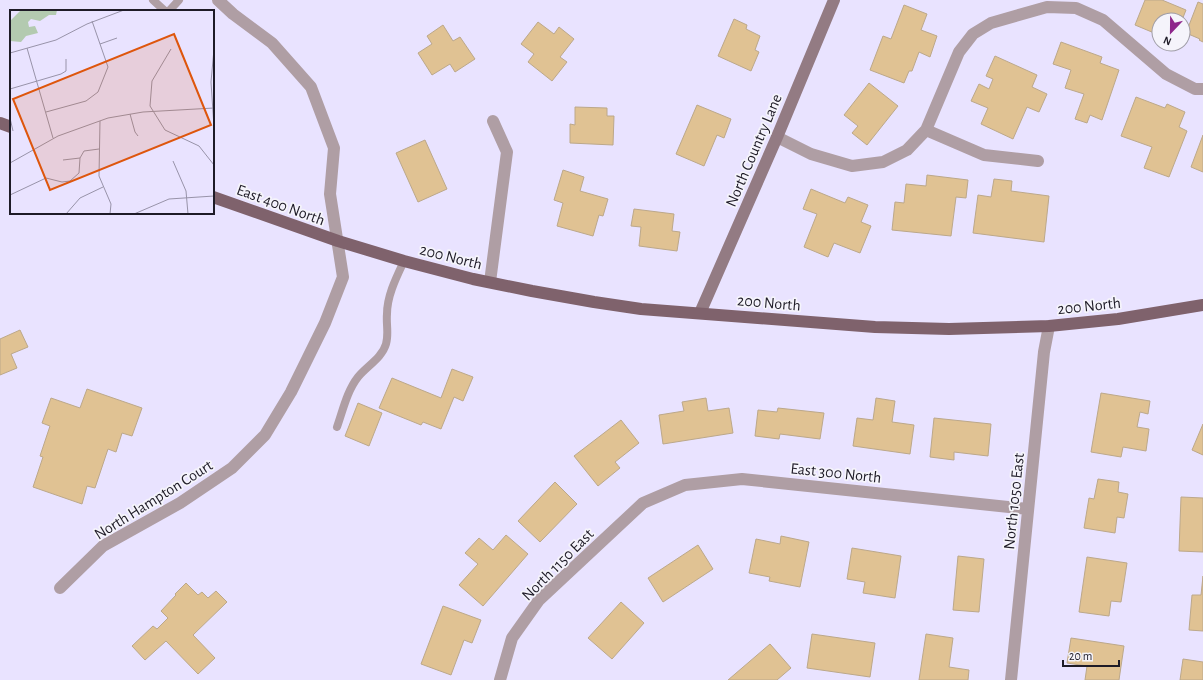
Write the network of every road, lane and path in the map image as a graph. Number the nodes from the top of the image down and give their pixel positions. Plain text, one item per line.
1 (153, 0) edge
2 (179, 0) edge
3 (218, 0) edge
4 (834, 0) edge
5 (164, 10) edge
6 (170, 10) edge
7 (1203, 89) edge
8 (493, 121) dead end
9 (0, 123) edge
10 (10, 126) edge
11 (926, 130) junction
12 (777, 137) junction
13 (1038, 160) dead end
14 (214, 197) edge
15 (338, 241) junction
16 (404, 262) junction
17 (490, 282) junction
18 (1203, 305) edge
19 (700, 313) junction
20 (1049, 326) junction
21 (337, 427) dead end
22 (643, 503) joint
23 (1028, 509) junction
24 (60, 588) dead end
25 (500, 680) edge
26 (1011, 680) edge

1 - 5 lane
2 - 6 lane
3 - 15 street, North Hampton Court
4 - 12 street, North Country Lane
7 - 11 street
8 - 17 street
9 - 10 main road
11 - 12 street
11 - 13 street
12 - 19 street, North Country Lane
14 - 15 main road, East 400 North
15 - 16 main road, 200 North
15 - 24 street, North Hampton Court
16 - 17 main road, 200 North
16 - 21 lane
17 - 19 main road, 200 North
18 - 20 main road, 200 North
19 - 20 main road, 200 North
20 - 23 street, North 1050 East
22 - 23 street, East 300 North
22 - 25 street, North 1150 East
23 - 26 street, North 1050 East

